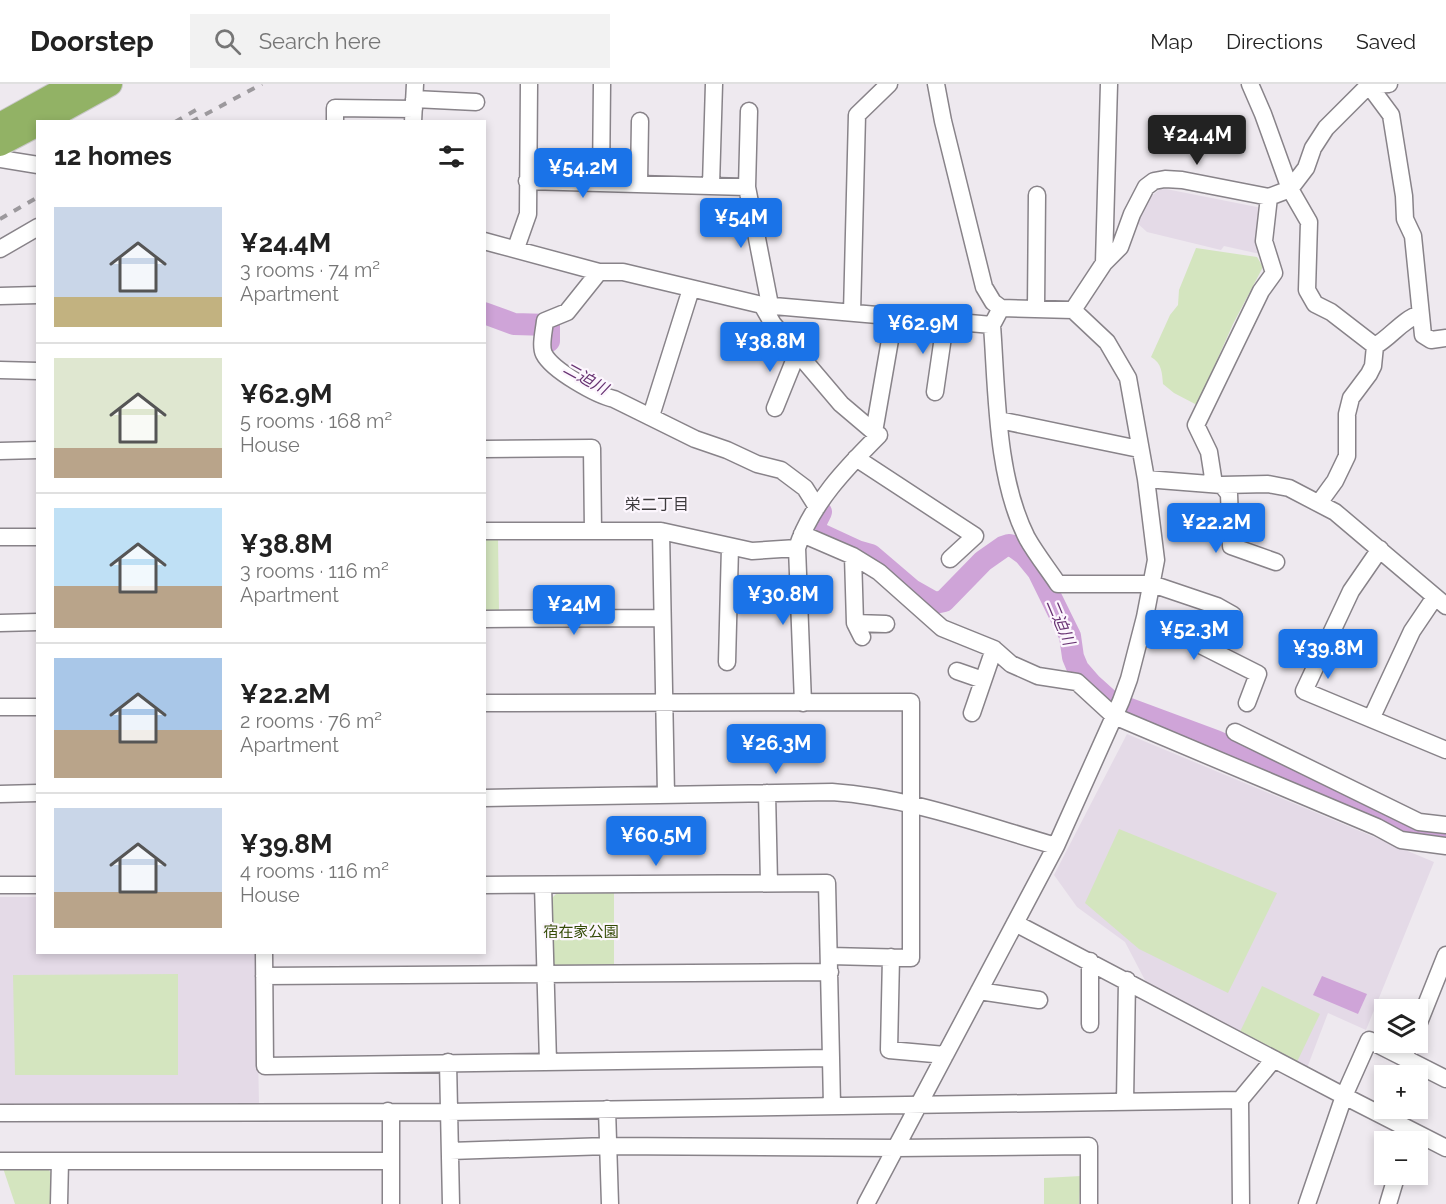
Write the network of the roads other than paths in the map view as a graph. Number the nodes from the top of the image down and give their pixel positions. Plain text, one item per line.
1 (74, 84) edge
2 (110, 84) edge
3 (529, 84) edge
4 (602, 84) edge
5 (714, 84) edge
6 (889, 84) edge
7 (936, 84) edge
8 (1109, 84) edge
9 (1250, 84) edge
10 (1389, 84) edge
11 (1368, 85) edge
12 (476, 102) dead end
13 (414, 103) edge
14 (749, 111) dead end
15 (43, 120) edge
16 (335, 120) edge
17 (640, 121) dead end
18 (36, 124) edge
19 (0, 125) edge
20 (0, 144) edge
21 (0, 159) edge
22 (36, 165) edge
23 (527, 181) junction
24 (601, 182) junction
25 (639, 183) junction
26 (711, 185) junction
27 (747, 187) junction
28 (1290, 189) junction
29 (1037, 195) dead end
30 (1269, 197) junction
31 (36, 228) edge
32 (486, 241) edge
33 (516, 248) junction
34 (0, 249) edge
35 (1104, 263) junction
36 (599, 272) junction
37 (691, 289) junction
38 (36, 295) edge
39 (0, 296) edge
40 (766, 305) junction
41 (1001, 308) junction
42 (1036, 308) junction
43 (1073, 310) junction
44 (852, 313) junction
45 (1420, 314) junction
46 (894, 317) junction
47 (945, 322) junction
48 (992, 325) junction
49 (1446, 338) edge
50 (1375, 346) junction
51 (798, 351) junction
52 (0, 370) edge
53 (36, 370) edge
54 (935, 392) dead end
55 (775, 408) dead end
56 (651, 416) junction
57 (999, 420) junction
58 (874, 432) junction
59 (486, 449) edge
60 (1139, 449) junction
61 (36, 450) edge
62 (0, 451) edge
63 (856, 458) junction
64 (1146, 479) junction
65 (1218, 484) junction
66 (1319, 503) junction
67 (817, 507) junction
68 (486, 531) edge
69 (593, 531) junction
70 (661, 531) junction
71 (0, 537) edge
72 (36, 537) edge
73 (799, 541) junction
74 (730, 547) junction
75 (1380, 549) junction
76 (853, 556) junction
77 (950, 559) dead end
78 (1276, 562) dead end
79 (1152, 584) junction
80 (1441, 602) edge
81 (1233, 615) dead end
82 (1145, 617) junction
83 (662, 618) junction
84 (486, 619) edge
85 (36, 622) edge
86 (0, 623) edge
87 (886, 624) dead end
88 (994, 650) junction
89 (727, 662) dead end
90 (957, 671) dead end
91 (983, 680) junction
92 (802, 702) junction
93 (664, 703) junction
94 (486, 704) edge
95 (1247, 704) dead end
96 (36, 706) edge
97 (0, 707) edge
98 (1117, 709) junction
99 (972, 713) dead end
100 (1371, 719) junction
101 (1235, 732) dead end
102 (1444, 743) edge
103 (36, 793) edge
104 (767, 793) junction
105 (0, 794) edge
106 (666, 795) junction
107 (486, 798) edge
108 (912, 805) junction
109 (1446, 825) edge
110 (1056, 846) junction
111 (1446, 846) edge
112 (769, 883) junction
113 (0, 885) edge
114 (36, 885) edge
115 (486, 885) edge
116 (543, 885) junction
117 (1016, 922) junction
118 (264, 954) edge
119 (1446, 955) edge
120 (891, 957) junction
121 (1090, 961) junction
122 (830, 964) junction
123 (546, 974) junction
124 (264, 976) junction
125 (1127, 980) junction
126 (979, 991) junction
127 (1039, 1000) dead end
128 (1428, 1000) edge
129 (1090, 1024) dead end
130 (1374, 1041) edge
131 (1411, 1053) edge
132 (945, 1055) junction
133 (831, 1058) junction
134 (1274, 1059) junction
135 (448, 1062) junction
136 (548, 1062) junction
137 (1446, 1079) edge
138 (1344, 1096) junction
139 (1239, 1100) junction
140 (1125, 1102) junction
141 (919, 1104) junction
142 (832, 1106) junction
143 (607, 1109) junction
144 (388, 1111) junction
145 (447, 1112) junction
146 (0, 1113) edge
147 (1402, 1131) edge
148 (1428, 1142) edge
149 (608, 1146) junction
150 (896, 1148) junction
151 (1446, 1148) edge
152 (450, 1151) junction
153 (0, 1161) edge
154 (60, 1161) junction
155 (391, 1161) junction
156 (1394, 1185) edge
157 (59, 1204) edge
158 (391, 1204) edge
159 (450, 1204) edge
160 (610, 1204) edge
161 (866, 1204) edge
162 (1089, 1204) edge
163 (1241, 1204) edge
164 (1307, 1204) edge
165 (1388, 1204) edge

1 - 19 highway
2 - 15 highway
3 - 23 street
4 - 24 street
5 - 26 street
6 - 44 street
7 - 41 street
8 - 35 street
9 - 28 street
10 - 11 street
11 - 28 street
11 - 45 street
12 - 13 street
13 - 16 street
14 - 27 street
17 - 25 street
18 - 20 highway
21 - 22 street
23 - 24 street
23 - 33 street
24 - 25 street
25 - 26 street
26 - 27 street
27 - 40 street
28 - 30 street
28 - 50 street
29 - 42 street
30 - 35 street
30 - 65 street
31 - 34 street
32 - 33 street
33 - 36 street
35 - 43 street
36 - 37 street
36 - 56 street
37 - 40 street
37 - 56 street
38 - 39 street
40 - 44 street
40 - 51 street
41 - 42 street
41 - 48 street
42 - 43 street
43 - 60 street
44 - 46 street
45 - 49 street
45 - 50 street
46 - 47 street
46 - 58 street
47 - 48 street
47 - 54 street
48 - 57 street
50 - 66 street
51 - 55 street
51 - 58 street
52 - 53 street
56 - 67 street
57 - 60 street
57 - 79 street
58 - 63 street
59 - 69 street
60 - 64 street
61 - 62 street
63 - 67 street
63 - 77 street
64 - 65 street
64 - 79 street
65 - 66 street
65 - 78 street
66 - 75 street
67 - 73 street
68 - 69 street
69 - 70 street
70 - 74 street
70 - 83 street
71 - 72 street
73 - 74 street
73 - 76 street
73 - 92 street
74 - 89 street
75 - 80 street
75 - 100 street
76 - 87 street
76 - 88 street
79 - 81 street
79 - 82 street
80 - 100 street
82 - 95 street
82 - 98 street
83 - 84 street
83 - 93 street
85 - 86 street
88 - 91 street
88 - 98 street
90 - 91 street
91 - 99 street
92 - 93 street
92 - 108 street
93 - 94 street
93 - 106 street
96 - 97 street
98 - 110 street
98 - 111 street
100 - 102 street
101 - 109 street
103 - 105 street
104 - 106 street
104 - 108 street
104 - 112 street
106 - 107 street
108 - 110 street
108 - 120 street
110 - 117 street
112 - 116 street
112 - 122 street
113 - 114 street
115 - 116 street
116 - 123 street
117 - 121 street
117 - 126 street
118 - 124 street
119 - 128 street
120 - 122 street
120 - 132 street
121 - 125 street
121 - 129 street
122 - 123 street
122 - 133 street
123 - 124 street
123 - 136 street
124 - 135 street
125 - 134 street
125 - 140 street
126 - 127 street
126 - 132 street
130 - 138 street
131 - 137 street
132 - 141 street
133 - 136 street
133 - 142 street
134 - 138 street
134 - 139 street
135 - 136 street
135 - 145 street
138 - 147 street
138 - 164 street
139 - 140 street
139 - 163 street
140 - 141 street
141 - 142 street
141 - 150 street
142 - 143 street
143 - 145 street
143 - 149 street
144 - 145 street
144 - 146 street
144 - 155 street
145 - 152 street
148 - 151 street
149 - 150 street
149 - 152 street
149 - 160 street
150 - 161 street
150 - 162 street
152 - 159 street
153 - 154 street
154 - 155 street
154 - 157 street
155 - 158 street
156 - 165 street

